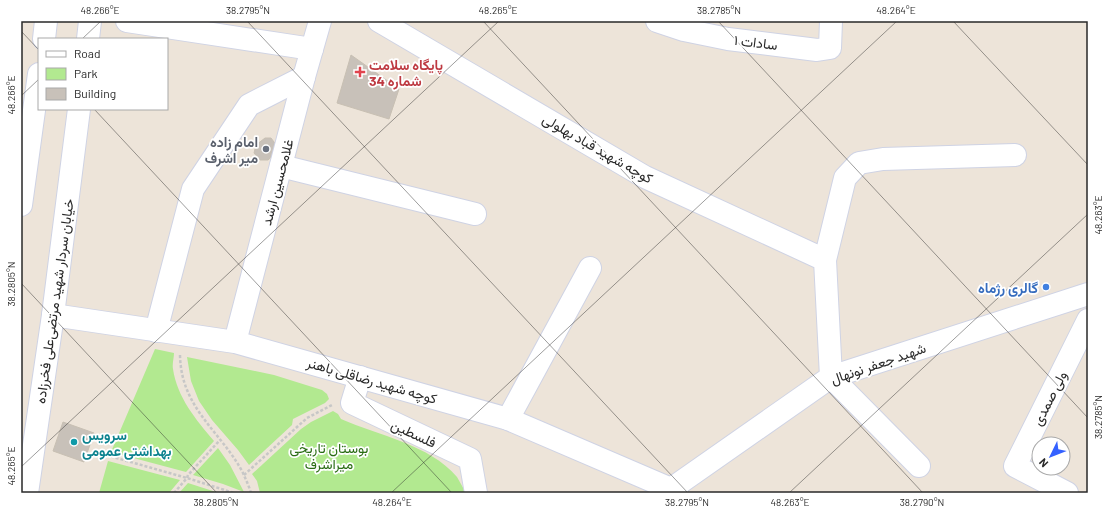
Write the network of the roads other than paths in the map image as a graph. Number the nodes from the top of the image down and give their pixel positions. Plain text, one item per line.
1 (46, 21) edge
2 (90, 21) edge
3 (127, 21) edge
4 (320, 21) edge
5 (379, 21) edge
6 (657, 21) edge
7 (831, 21) edge
8 (44, 38) edge
9 (88, 38) edge
10 (312, 49) junction
11 (304, 77) junction
12 (38, 79) edge
13 (79, 110) edge
14 (24, 155) edge
15 (1015, 155) dead end
16 (281, 166) junction
17 (21, 205) edge
18 (475, 214) dead end
19 (825, 260) junction
20 (590, 268) dead end
21 (1088, 294) edge
22 (52, 315) junction
23 (1088, 320) edge
24 (156, 330) junction
25 (235, 342) junction
26 (360, 377) junction
27 (831, 377) junction
28 (508, 419) junction
29 (919, 466) dead end
30 (672, 492) edge
31 (27, 493) edge
32 (476, 493) edge
33 (1067, 493) edge

1 - 8 street
2 - 9 street
3 - 10 street
4 - 10 street, غلامحسین ارشد
5 - 19 street, کوچه شهید قباد بهلولی
6 - 7 street, سادات ۱
10 - 11 street, غلامحسین ارشد
11 - 16 street, غلامحسین ارشد
11 - 24 street
12 - 14 street
13 - 22 street, خیابان سردار شهید مرتضی‌علی فخرزاده
14 - 17 street
15 - 19 street
16 - 18 street
16 - 25 street, غلامحسین ارشد
19 - 27 street
20 - 28 street
21 - 27 street, شهید جعفر نونهال
22 - 24 street, کوچه شهید رضاقلی باهنر
22 - 31 street, خیابان سردار شهید مرتضی‌علی فخرزاده
23 - 33 street, ولی صمدی
24 - 25 street, کوچه شهید رضاقلی باهنر
25 - 26 street, کوچه شهید رضاقلی باهنر
26 - 28 street, کوچه شهید رضاقلی باهنر
26 - 32 street, فلسطین
27 - 29 street
27 - 30 street, شهید جعفر نونهال
28 - 30 street, کوچه شهید رضاقلی باهنر

